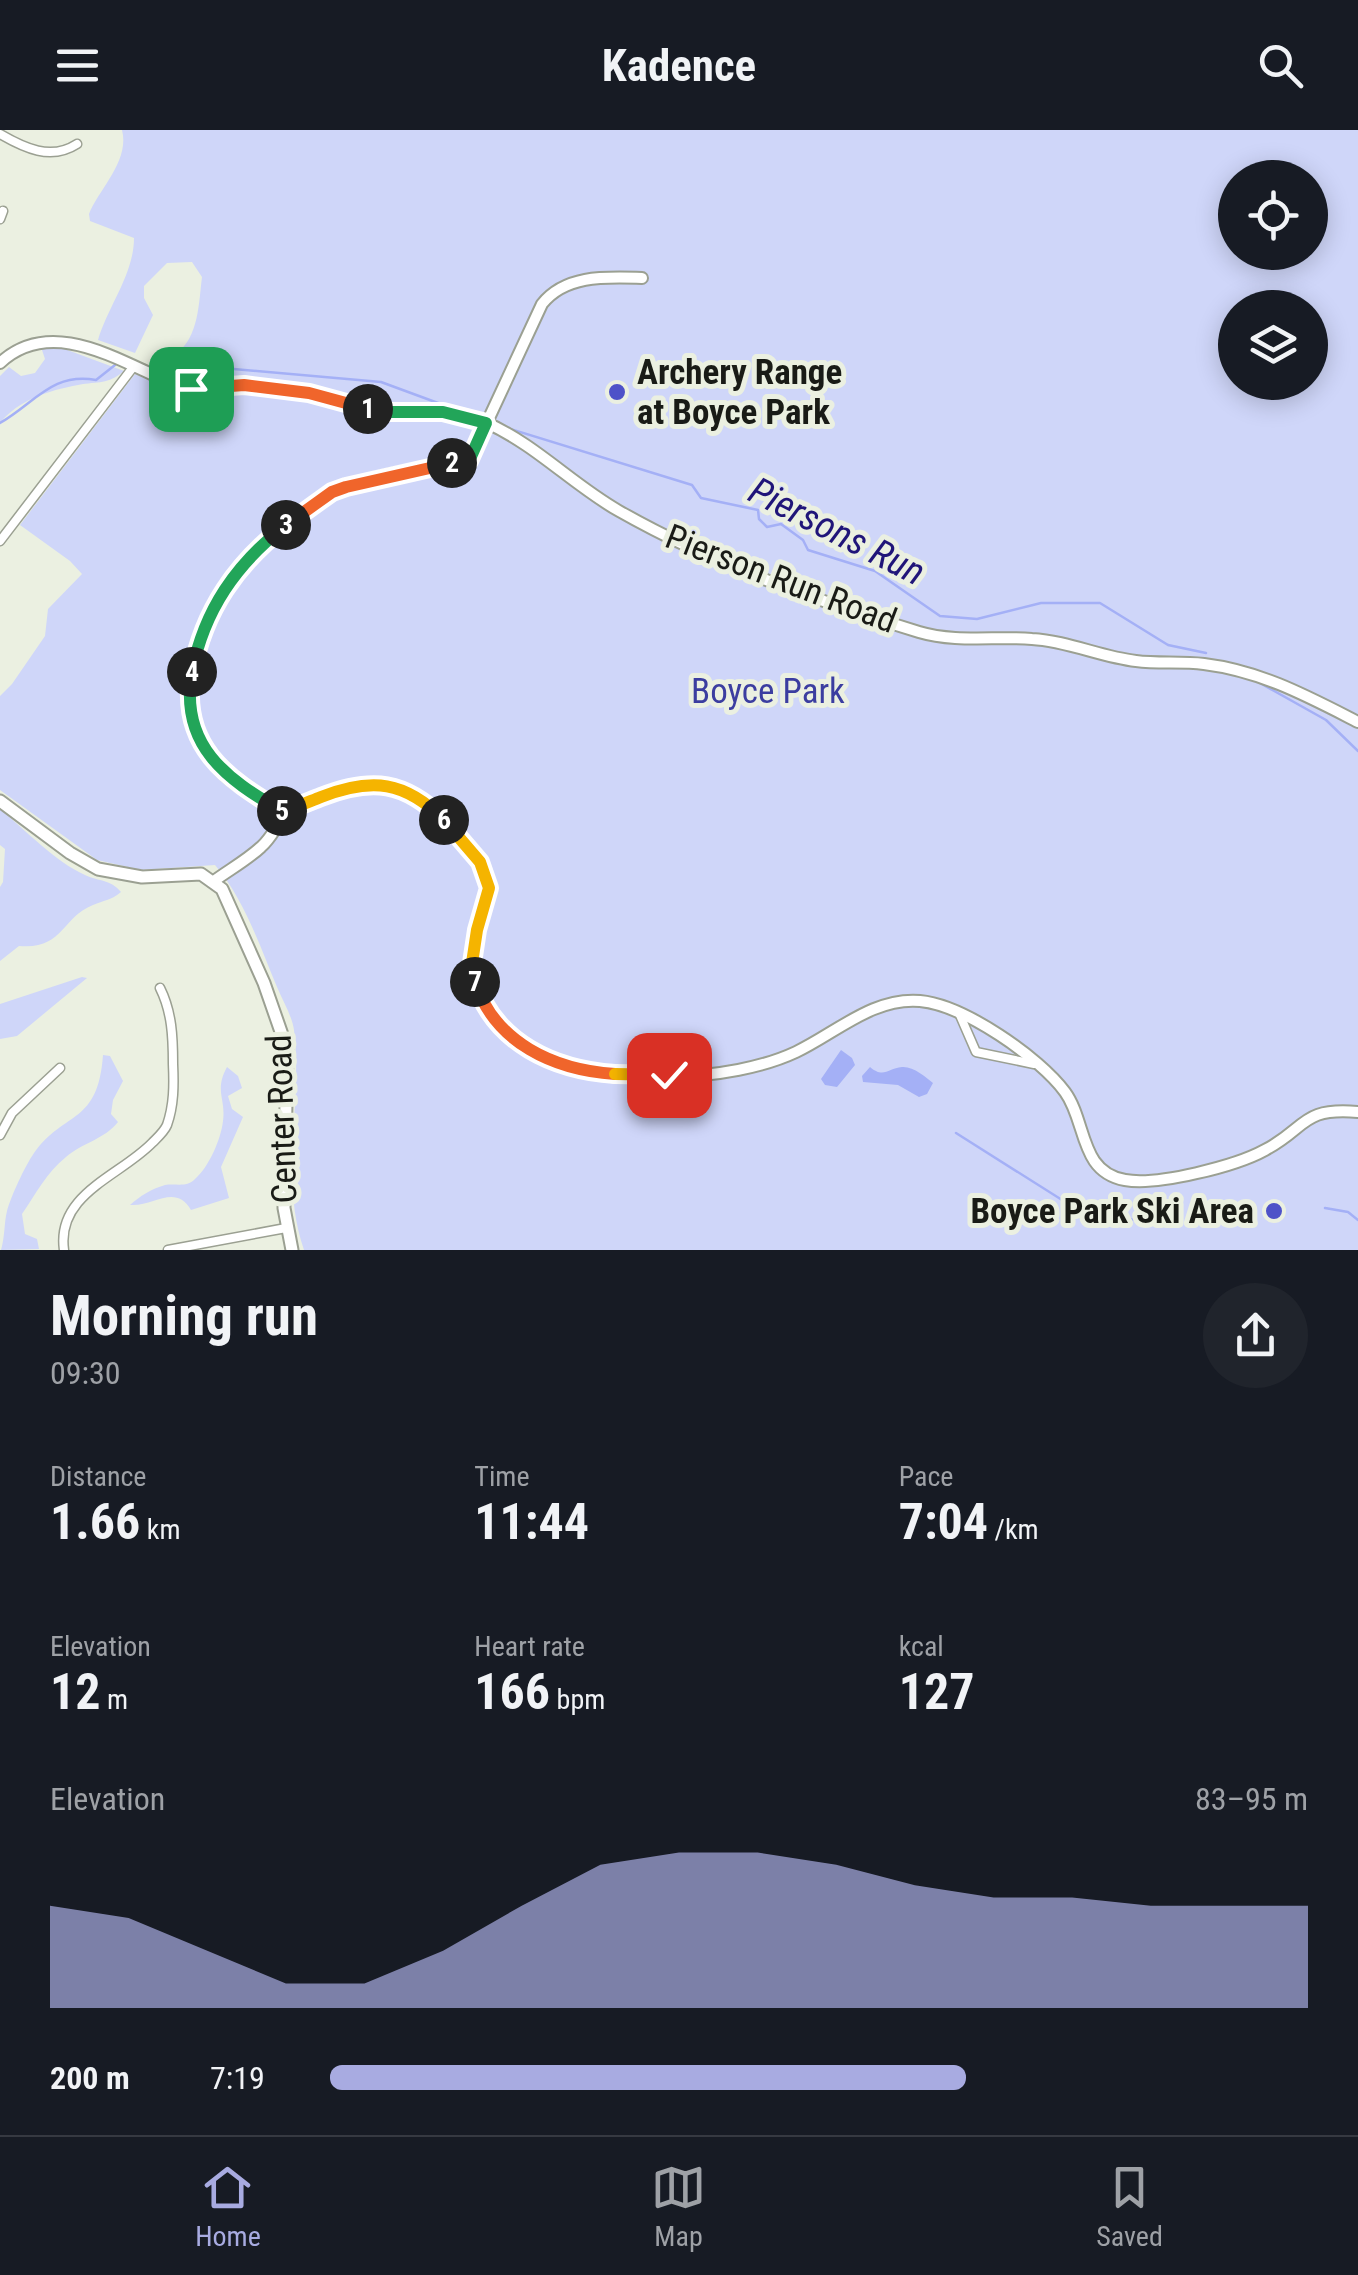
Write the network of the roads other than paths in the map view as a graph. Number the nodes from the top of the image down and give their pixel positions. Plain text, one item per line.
1 (0, 134) edge
2 (76, 144) dead end
3 (642, 278) dead end
4 (0, 362) edge
5 (134, 366) junction
6 (486, 423) junction
7 (0, 541) edge
8 (1358, 722) edge
9 (0, 801) edge
10 (285, 813) junction
11 (214, 881) junction
12 (160, 988) dead end
13 (959, 1013) junction
14 (999, 1035) junction
15 (989, 1055) junction
16 (1034, 1064) junction
17 (60, 1068) dead end
18 (1358, 1112) edge
19 (0, 1135) edge
20 (286, 1228) junction
21 (227, 1239) junction
22 (64, 1250) edge
23 (168, 1250) edge
24 (228, 1250) edge
25 (292, 1250) edge

1 - 2 street
3 - 6 street
4 - 5 street, Pierson Run Road
5 - 6 street, Pierson Run Road
5 - 7 street
6 - 8 street, Pierson Run Road
6 - 10 street
9 - 11 main road
10 - 11 street
10 - 13 street
11 - 20 main road, Center Road
12 - 22 street
13 - 14 street
13 - 15 street
14 - 15 street
14 - 16 street
15 - 16 street
16 - 18 street
17 - 19 street
20 - 21 street
20 - 25 main road, Center Road
21 - 23 street
21 - 24 street

